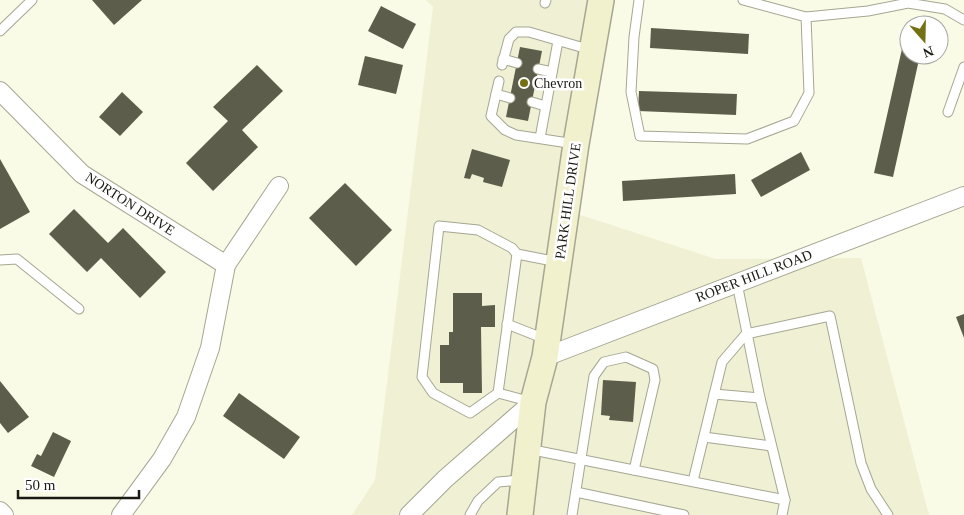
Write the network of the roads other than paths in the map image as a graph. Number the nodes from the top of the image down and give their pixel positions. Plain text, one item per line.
1 (32, 0) edge
2 (601, 0) edge
3 (639, 0) edge
4 (743, 0) edge
5 (806, 17) junction
6 (964, 20) edge
7 (0, 31) edge
8 (558, 41) junction
9 (592, 50) junction
10 (517, 63) dead end
11 (964, 67) edge
12 (538, 69) dead end
13 (552, 72) junction
14 (499, 81) dead end
15 (0, 91) edge
16 (496, 94) junction
17 (510, 98) dead end
18 (532, 102) dead end
19 (545, 106) junction
20 (948, 112) dead end
21 (540, 138) junction
22 (576, 144) junction
23 (279, 186) dead end
24 (964, 196) edge
25 (517, 254) junction
26 (0, 260) edge
27 (559, 262) junction
28 (226, 265) junction
29 (737, 283) junction
30 (79, 309) dead end
31 (507, 324) junction
32 (746, 334) junction
33 (546, 348) junction
34 (498, 393) junction
35 (714, 394) junction
36 (760, 398) junction
37 (532, 402) junction
38 (704, 438) junction
39 (772, 446) junction
40 (528, 449) junction
41 (580, 459) junction
42 (634, 470) junction
43 (524, 480) junction
44 (693, 481) junction
45 (576, 492) junction
46 (785, 500) junction
47 (0, 511) edge
48 (4, 515) edge
49 (121, 515) edge
50 (409, 515) edge
51 (470, 515) edge
52 (520, 515) edge
53 (572, 515) edge
54 (684, 515) edge
55 (782, 515) edge
56 (888, 515) edge

1 - 7 lane
2 - 9 main road, PARK HILL DRIVE
3 - 5 lane
4 - 5 lane
5 - 6 lane
8 - 9 lane
8 - 10 lane
8 - 13 lane
9 - 22 main road, PARK HILL DRIVE
11 - 20 lane
12 - 13 lane
13 - 19 lane
14 - 16 lane
15 - 28 street, NORTON DRIVE
16 - 17 lane
16 - 21 lane
18 - 19 lane
19 - 21 lane
21 - 22 lane
22 - 27 main road, PARK HILL DRIVE
23 - 28 street
24 - 29 street, ROPER HILL ROAD
25 - 27 lane
25 - 31 lane
25 - 34 lane
26 - 30 lane
27 - 33 main road, PARK HILL DRIVE
28 - 49 street
29 - 32 lane
29 - 33 street, ROPER HILL ROAD
31 - 33 lane
31 - 34 lane
32 - 35 lane
32 - 36 lane
32 - 56 lane
33 - 37 main road, PARK HILL DRIVE
34 - 37 lane
35 - 36 lane
35 - 38 lane
36 - 39 lane
37 - 40 main road, PARK HILL DRIVE
37 - 50 street
38 - 39 lane
38 - 44 lane
39 - 46 lane
40 - 41 lane
40 - 43 main road, PARK HILL DRIVE
41 - 42 lane
41 - 42 lane
41 - 45 lane
42 - 44 lane
43 - 51 lane
43 - 52 main road, PARK HILL DRIVE
44 - 46 lane
45 - 53 lane
45 - 54 lane
46 - 55 lane
47 - 48 street

